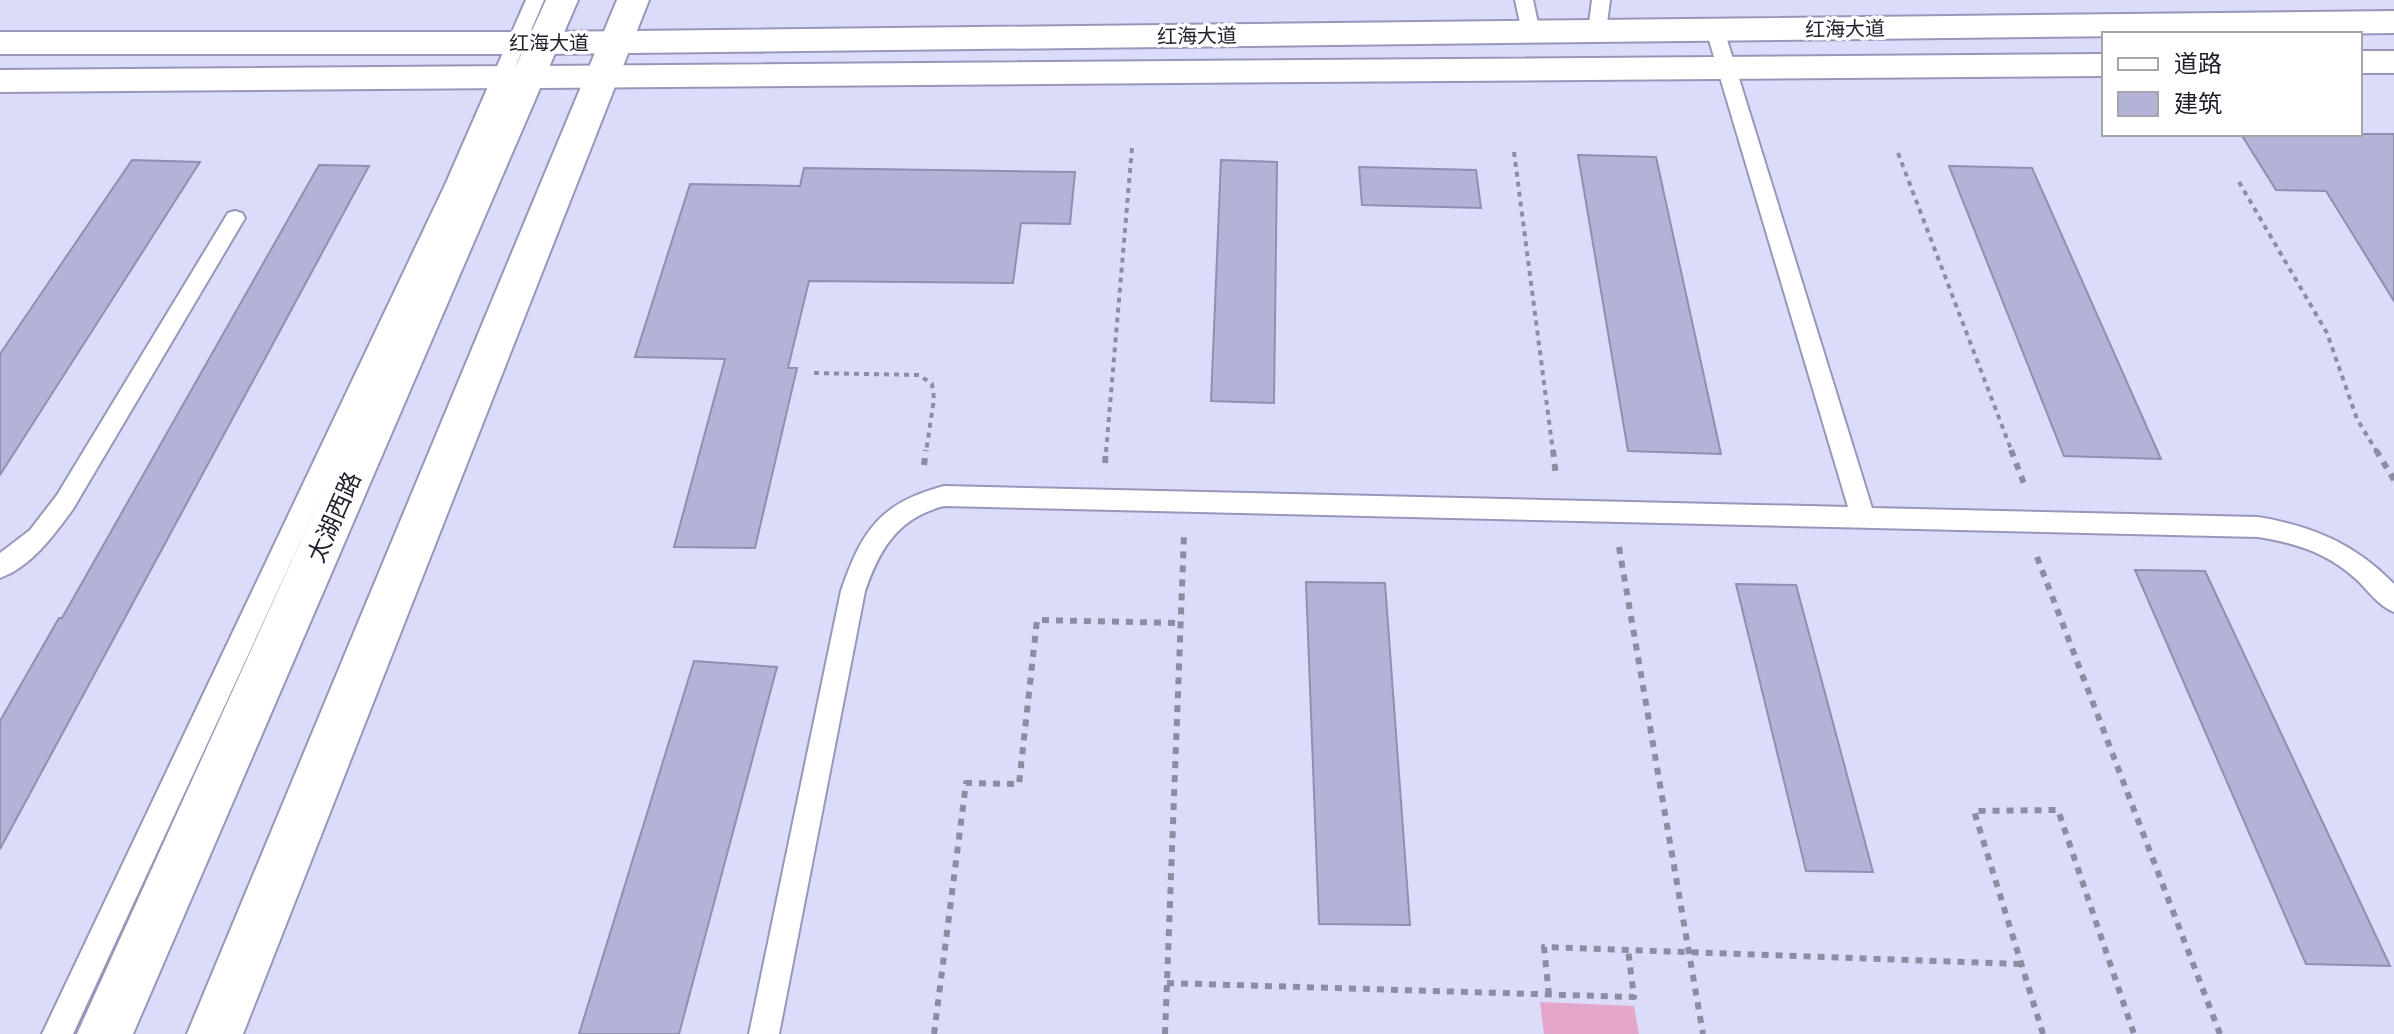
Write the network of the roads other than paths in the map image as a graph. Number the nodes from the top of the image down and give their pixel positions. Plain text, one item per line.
1 (535, 0) edge
2 (562, 0) edge
3 (633, 0) edge
4 (1528, 16) edge
5 (1599, 16) edge
6 (2394, 22) edge
7 (1715, 30) junction
8 (0, 43) edge
9 (609, 60) junction
10 (521, 61) junction
11 (2362, 62) edge
12 (2394, 62) edge
13 (2102, 65) edge
14 (1727, 68) junction
15 (0, 81) edge
16 (235, 218) dead end
17 (1862, 515) junction
18 (0, 567) edge
19 (2394, 601) edge
20 (57, 1034) edge
21 (105, 1034) edge
22 (215, 1034) edge
23 (764, 1034) edge

1 - 10 lane
2 - 10 main road, 太湖西路
3 - 9 main road
4 - 5 main road, 红海大道
4 - 9 main road, 红海大道
5 - 7 main road, 红海大道
6 - 7 main road, 红海大道
7 - 14 lane
8 - 10 main road, 红海大道
9 - 10 main road, 红海大道
9 - 14 main road, 红海大道
9 - 22 main road
10 - 15 main road, 红海大道
10 - 20 lane
10 - 21 main road, 太湖西路
11 - 12 main road
13 - 14 main road, 红海大道
14 - 17 lane
16 - 18 lane
17 - 19 lane
17 - 23 lane

